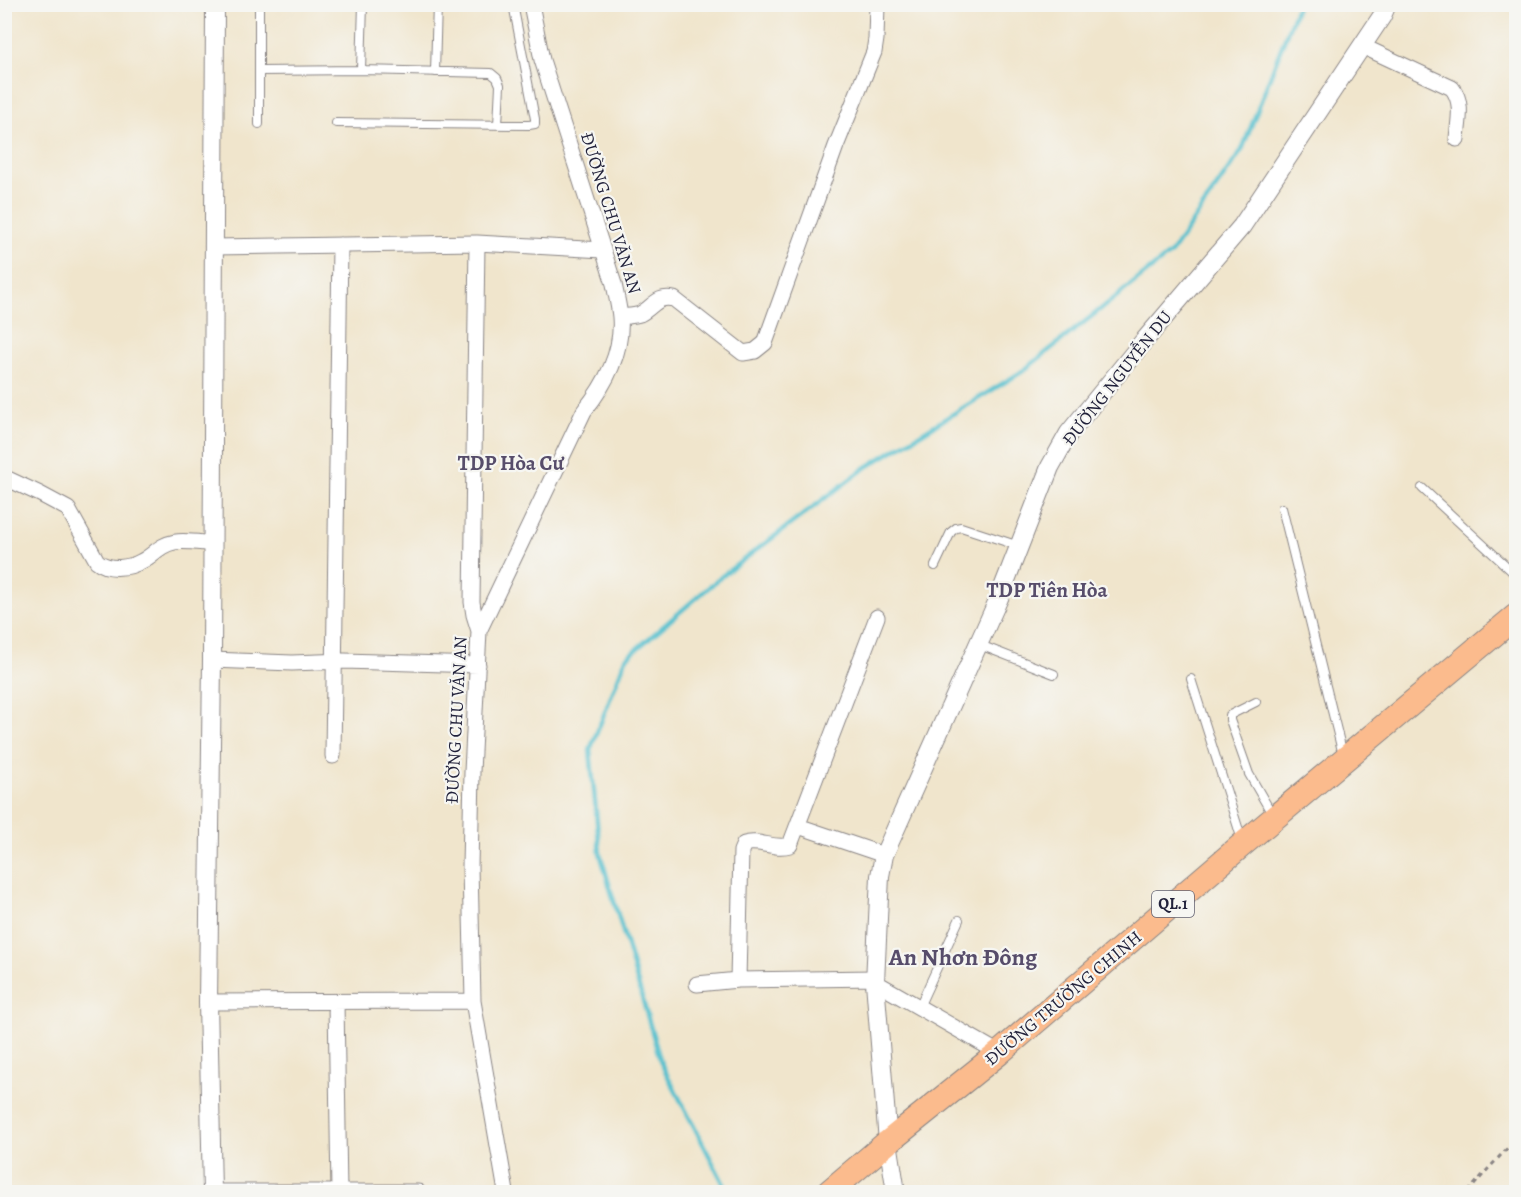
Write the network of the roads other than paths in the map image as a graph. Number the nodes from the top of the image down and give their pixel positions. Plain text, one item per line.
1 (215, 4) edge
2 (259, 4) edge
3 (363, 4) edge
4 (437, 4) edge
5 (513, 4) edge
6 (531, 4) edge
7 (877, 4) edge
8 (1387, 4) edge
9 (1362, 46) junction
10 (259, 70) junction
11 (361, 70) junction
12 (435, 72) junction
13 (336, 123) dead end
14 (259, 124) dead end
15 (498, 125) junction
16 (1457, 140) dead end
17 (477, 243) junction
18 (340, 245) junction
19 (214, 247) junction
20 (603, 250) junction
21 (620, 317) junction
22 (4, 479) edge
23 (1422, 488) dead end
24 (1282, 508) dead end
25 (213, 544) junction
26 (1019, 546) junction
27 (935, 566) dead end
28 (1516, 575) edge
29 (1516, 616) edge
30 (878, 617) dead end
31 (479, 631) junction
32 (978, 644) junction
33 (212, 660) junction
34 (335, 662) junction
35 (478, 665) junction
36 (1054, 674) dead end
37 (1191, 679) dead end
38 (1256, 702) dead end
39 (333, 756) dead end
40 (1344, 760) junction
41 (1275, 818) junction
42 (798, 826) junction
43 (1243, 844) junction
44 (884, 855) junction
45 (959, 920) dead end
46 (738, 980) junction
47 (875, 980) junction
48 (697, 984) dead end
49 (473, 1001) junction
50 (208, 1002) junction
51 (336, 1002) junction
52 (919, 1007) junction
53 (999, 1053) junction
54 (888, 1142) junction
55 (212, 1192) edge
56 (339, 1192) edge
57 (418, 1192) edge
58 (506, 1192) edge
59 (829, 1192) edge
60 (896, 1192) edge

1 - 19 street
2 - 10 lane
3 - 11 lane
4 - 12 lane
5 - 15 lane
6 - 20 street, ĐƯỜNG CHU VĂN AN
7 - 21 street
8 - 9 street, ĐƯỜNG NGUYỄN DU
9 - 16 street
9 - 26 street, ĐƯỜNG NGUYỄN DU
10 - 11 lane
10 - 14 lane
11 - 12 lane
12 - 15 lane
13 - 15 lane
17 - 18 street
17 - 20 street
17 - 31 street
18 - 19 street
18 - 34 street
19 - 25 street
20 - 21 street, ĐƯỜNG CHU VĂN AN
21 - 31 street, ĐƯỜNG CHU VĂN AN
22 - 25 street
23 - 28 lane
24 - 40 lane
25 - 33 street
26 - 27 lane
26 - 32 street, ĐƯỜNG NGUYỄN DU
29 - 40 main road, ĐƯỜNG TRƯỜNG CHINH / QL.1
30 - 42 street
31 - 35 street, ĐƯỜNG CHU VĂN AN
32 - 36 lane
32 - 44 street, ĐƯỜNG NGUYỄN DU
33 - 34 street
33 - 50 street
34 - 35 street
34 - 39 street
35 - 49 street, ĐƯỜNG CHU VĂN AN
37 - 43 lane
38 - 41 lane
40 - 41 main road, ĐƯỜNG TRƯỜNG CHINH / QL.1
41 - 43 main road, ĐƯỜNG TRƯỜNG CHINH / QL.1
42 - 44 street
42 - 46 street
43 - 53 main road, ĐƯỜNG TRƯỜNG CHINH / QL.1
44 - 47 street, ĐƯỜNG NGUYỄN DU
45 - 52 lane
46 - 47 street
46 - 48 street
47 - 52 street
47 - 54 street, ĐƯỜNG NGUYỄN DU
49 - 51 street
49 - 58 street, ĐƯỜNG CHU VĂN AN
50 - 51 street
50 - 55 street
51 - 56 street
52 - 53 street
53 - 54 main road, ĐƯỜNG TRƯỜNG CHINH / QL.1
54 - 59 main road, ĐƯỜNG TRƯỜNG CHINH / QL.1
54 - 60 street, ĐƯỜNG NGUYỄN DU
55 - 56 street
56 - 57 street

